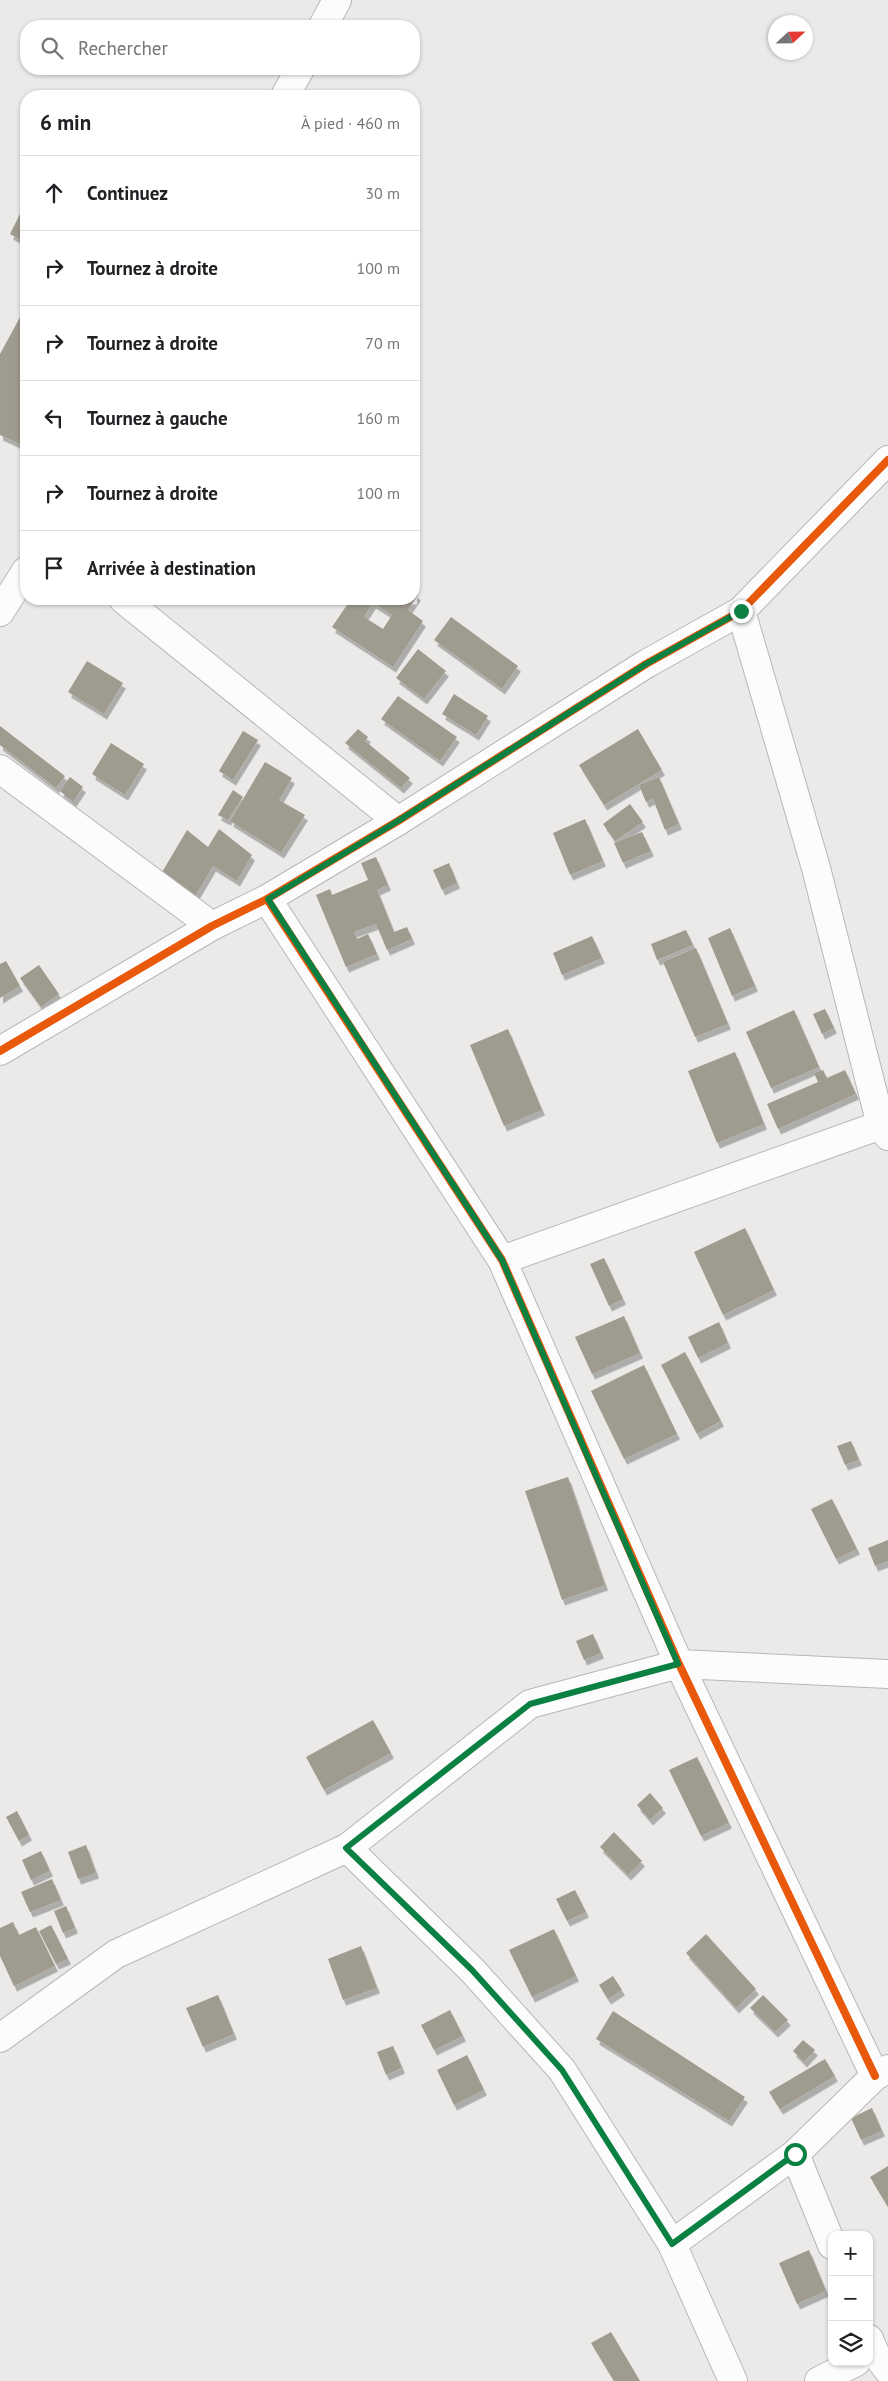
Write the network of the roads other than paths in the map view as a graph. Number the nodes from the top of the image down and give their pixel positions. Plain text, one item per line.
1 (337, 0) edge
2 (326, 20) edge
3 (297, 75) edge
4 (289, 90) edge
5 (888, 460) edge
6 (20, 580) edge
7 (130, 605) edge
8 (741, 611) junction
9 (0, 612) edge
10 (0, 769) edge
11 (398, 821) junction
12 (268, 899) junction
13 (212, 926) junction
14 (0, 1051) edge
15 (884, 1131) edge
16 (502, 1260) junction
17 (678, 1664) junction
18 (888, 1674) edge
19 (346, 1848) junction
20 (0, 2038) edge
21 (881, 2073) edge
22 (795, 2154) junction
23 (828, 2235) edge
24 (672, 2244) junction
25 (874, 2354) edge
26 (733, 2381) edge
27 (819, 2381) edge

1 - 2 street
3 - 4 street
5 - 8 street
6 - 9 street
7 - 11 street
8 - 11 street
8 - 15 street
10 - 13 street
11 - 12 street
12 - 13 street
12 - 16 street
13 - 14 street
15 - 16 street
16 - 17 street
17 - 18 street
17 - 19 street
17 - 21 street
19 - 20 street
19 - 24 street
21 - 22 street
22 - 23 street
22 - 24 street
24 - 26 street
25 - 27 street

